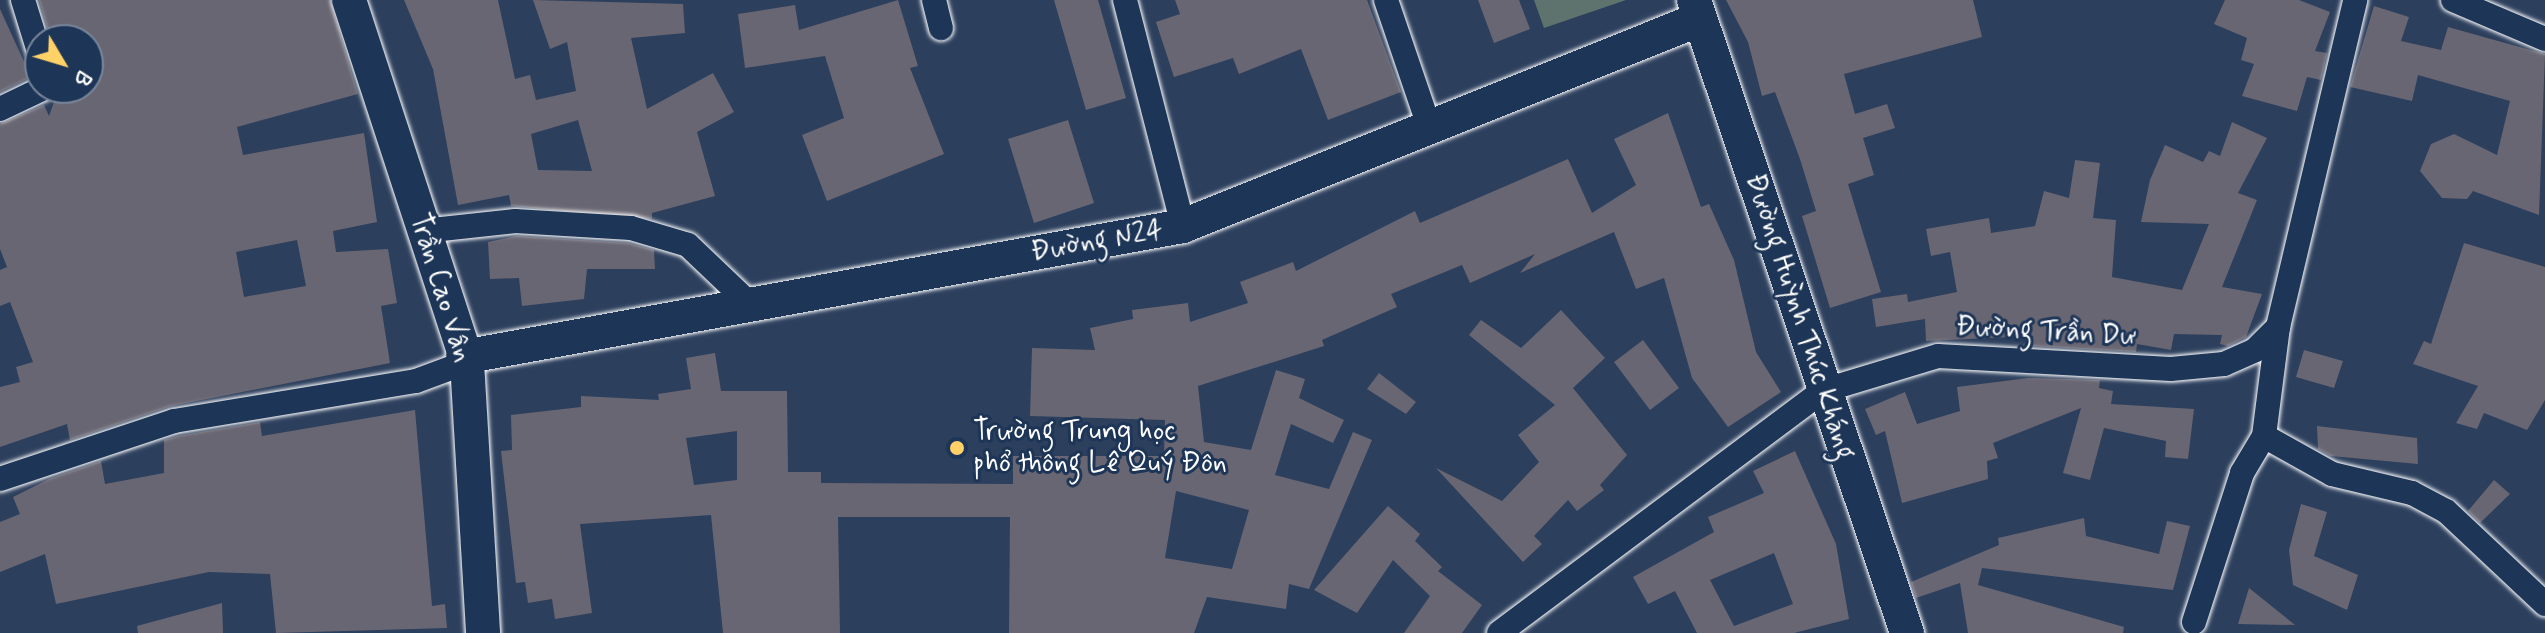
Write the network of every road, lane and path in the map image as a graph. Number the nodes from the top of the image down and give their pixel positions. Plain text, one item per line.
1 (23, 0) edge
2 (349, 0) edge
3 (934, 0) edge
4 (1125, 0) edge
5 (1386, 0) edge
6 (2355, 0) edge
7 (2453, 0) edge
8 (1697, 9) edge
9 (30, 24) edge
10 (941, 28) dead end
11 (2545, 39) edge
12 (24, 98) edge
13 (0, 109) edge
14 (1431, 132) junction
15 (1183, 226) junction
16 (423, 231) junction
17 (751, 305) junction
18 (2278, 327) junction
19 (465, 360) junction
20 (1822, 391) junction
21 (2264, 436) junction
22 (0, 479) edge
23 (2545, 604) edge
24 (2194, 622) dead end
25 (483, 633) edge
26 (1499, 633) edge
27 (1907, 633) edge

1 - 9 street
2 - 16 street, Trần Cao Vân
3 - 10 street
4 - 15 street
5 - 14 street
6 - 18 street
7 - 11 street
8 - 14 street, Đường N24
8 - 20 street, Đường Huỳnh Thúc Kháng
12 - 13 street
14 - 15 street, Đường N24
15 - 17 street, Đường N24
16 - 17 street
16 - 19 street, Trần Cao Vân
17 - 19 street, Đường N24
18 - 20 street, Đường Trần Dư
18 - 21 street
19 - 22 street
19 - 25 street, Trần Cao Vân
20 - 26 street, Đường Trần Dư
20 - 27 street, Đường Huỳnh Thúc Kháng
21 - 23 street
21 - 24 street

